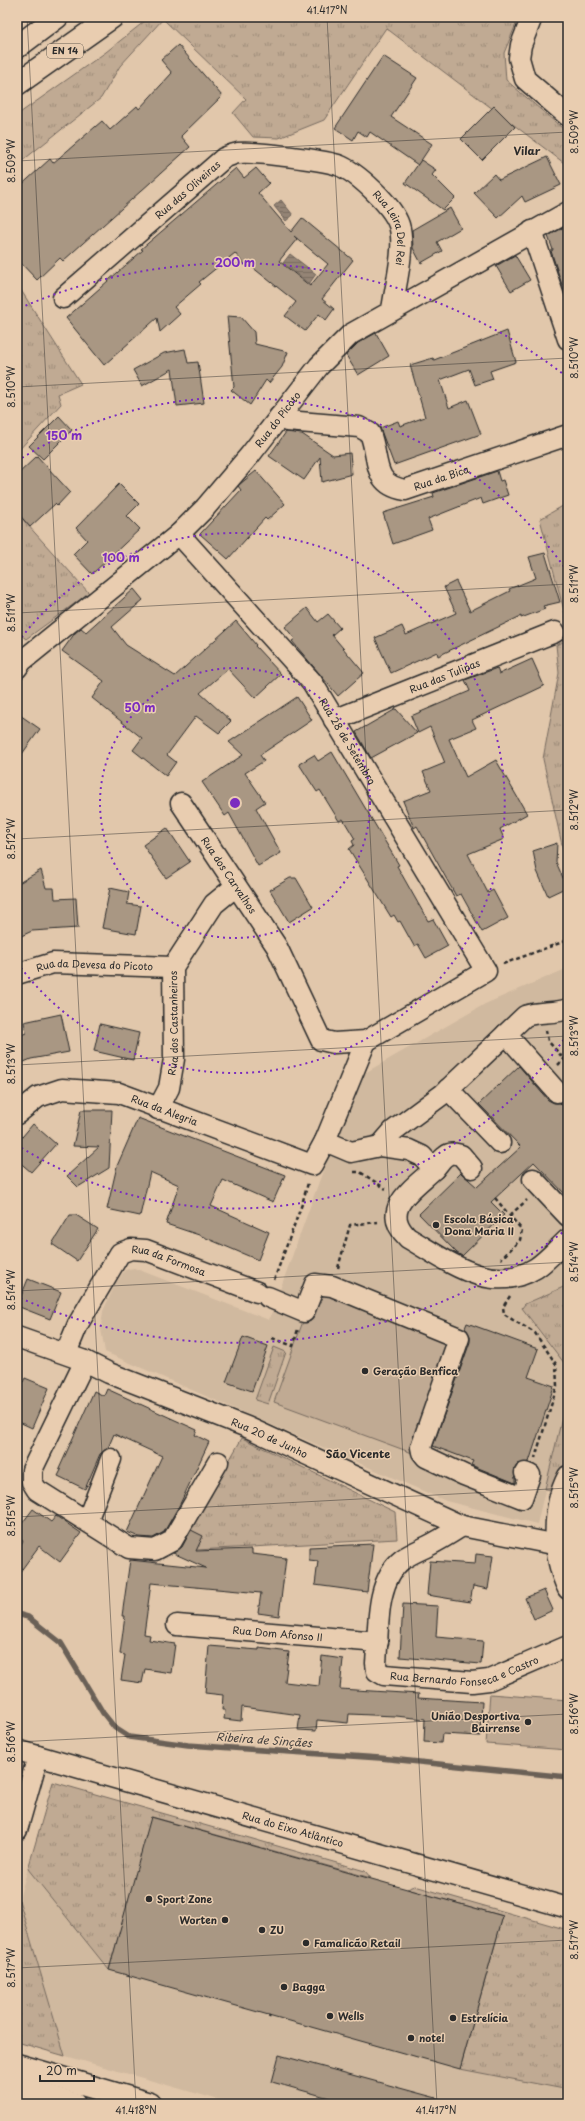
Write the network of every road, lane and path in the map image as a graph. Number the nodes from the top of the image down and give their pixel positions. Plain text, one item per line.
1 (57, 17) edge
2 (112, 17) edge
3 (532, 17) edge
4 (17, 46) edge
5 (17, 84) edge
6 (568, 116) edge
7 (338, 166) joint
8 (568, 212) edge
9 (532, 231) junction
10 (63, 298) dead end
11 (392, 310) junction
12 (568, 339) edge
13 (280, 417) junction
14 (568, 435) edge
15 (179, 534) junction
16 (555, 632) dead end
17 (19, 662) edge
18 (334, 720) junction
19 (182, 803) dead end
20 (236, 886) junction
21 (568, 940) edge
22 (173, 967) junction
23 (486, 971) junction
24 (17, 974) edge
25 (568, 1009) edge
26 (548, 1012) junction
27 (506, 1034) junction
28 (366, 1041) junction
29 (564, 1059) junction
30 (568, 1063) edge
31 (558, 1065) dead end
32 (448, 1089) junction
33 (557, 1092) dead end
34 (158, 1109) junction
35 (17, 1114) edge
36 (325, 1141) junction
37 (500, 1143) dead end
38 (380, 1146) junction
39 (472, 1168) dead end
40 (434, 1169) junction
41 (352, 1171) dead end
42 (533, 1179) dead end
43 (374, 1182) dead end
44 (495, 1198) dead end
45 (524, 1203) dead end
46 (302, 1204) dead end
47 (510, 1215) junction
48 (568, 1216) edge
49 (377, 1222) dead end
50 (568, 1239) edge
51 (483, 1276) junction
52 (332, 1286) junction
53 (266, 1290) junction
54 (509, 1297) dead end
55 (304, 1312) junction
56 (17, 1337) edge
57 (272, 1338) dead end
58 (66, 1353) junction
59 (85, 1361) junction
60 (111, 1459) dead end
61 (218, 1462) dead end
62 (527, 1474) joint
63 (568, 1476) edge
64 (87, 1521) junction
65 (462, 1526) junction
66 (562, 1546) edge
67 (568, 1589) edge
68 (177, 1624) dead end
69 (378, 1642) junction
70 (568, 1646) edge
71 (17, 1750) edge
72 (38, 1756) junction
73 (17, 1830) edge
74 (568, 1908) edge
75 (17, 2065) edge
76 (17, 2087) edge
77 (74, 2104) edge
78 (150, 2104) edge

1 - 4 main road
2 - 5 main road, EN 14
3 - 6 street
7 - 10 street, Rua das Oliveiras
7 - 11 street, Rua Leira Del Rei
8 - 9 street, Rua do Picoto
9 - 11 street, Rua do Picoto
9 - 12 street
11 - 13 street, Rua do Picoto
13 - 14 street, Rua da Bica
13 - 15 street, Rua do Picoto
15 - 17 street, Rua do Picoto
15 - 18 street, Rua 28 de Setembro
16 - 18 street, Rua das Tulipas
18 - 23 street, Rua 28 de Setembro
19 - 20 street, Rua dos Carvalhos
20 - 22 street, Rua dos Castanheiros
20 - 28 street, Rua dos Carvalhos
21 - 23 path
22 - 24 street, Rua da Devesa do Picoto
22 - 34 street, Rua dos Castanheiros
23 - 28 street
25 - 26 street
26 - 27 street
26 - 29 path
27 - 32 street
27 - 33 street
28 - 36 street
29 - 30 path
29 - 31 path
32 - 37 street
32 - 38 street
34 - 35 street, Rua da Alegria
34 - 36 street, Rua da Alegria
36 - 38 street
38 - 40 street
39 - 40 street
40 - 51 street
41 - 43 path
42 - 48 street
44 - 47 path
45 - 47 path
46 - 53 path
47 - 51 path
49 - 52 path
50 - 51 street
52 - 55 street
52 - 62 street
53 - 55 street, Rua da Formosa
53 - 58 street, Rua da Formosa
54 - 62 path
55 - 57 path
56 - 58 street, Rua 20 de Junho
58 - 59 street, Rua 20 de Junho
59 - 64 street
59 - 65 street, Rua 20 de Junho
60 - 64 street
61 - 64 street
63 - 66 street
65 - 66 street, Rua 20 de Junho
65 - 69 street, Rua Bernardo Fonseca e Castro
66 - 67 street
68 - 69 street, Rua Dom Afonso II
69 - 70 street, Rua Bernardo Fonseca e Castro
71 - 72 street, Rua do Eixo Atlântico
72 - 73 street
72 - 74 street, Rua do Eixo Atlântico
75 - 78 main road
76 - 77 main road

